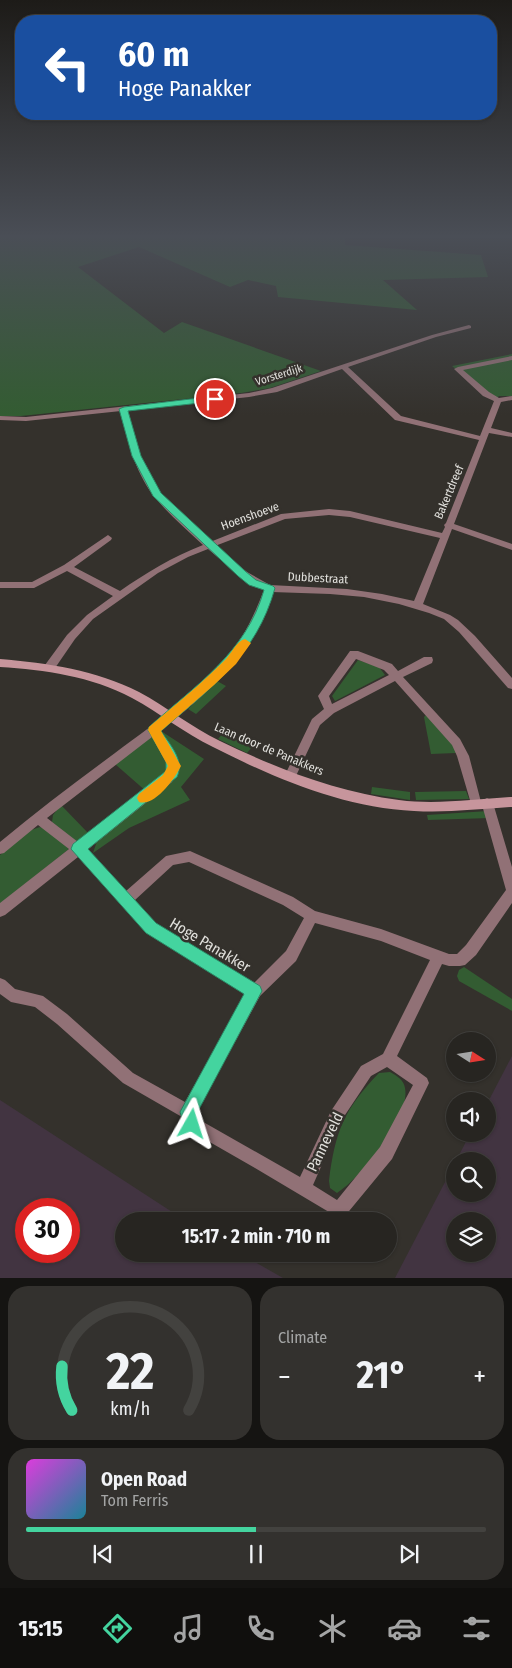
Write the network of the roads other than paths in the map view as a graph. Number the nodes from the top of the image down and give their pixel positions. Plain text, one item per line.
1 (469, 327) dead end
2 (512, 358) edge
3 (343, 366) junction
4 (512, 398) edge
5 (498, 400) junction
6 (124, 409) junction
7 (0, 418) edge
8 (487, 430) junction
9 (512, 435) edge
10 (484, 440) junction
11 (448, 525) junction
12 (444, 536) junction
13 (108, 538) dead end
14 (209, 545) junction
15 (512, 546) edge
16 (67, 567) junction
17 (0, 585) edge
18 (269, 588) junction
19 (119, 595) junction
20 (417, 606) junction
21 (428, 660) dead end
22 (0, 663) edge
23 (49, 668) junction
24 (396, 676) junction
25 (508, 676) edge
26 (512, 685) edge
27 (330, 710) junction
28 (171, 717) junction
29 (154, 730) junction
30 (291, 775) junction
31 (512, 802) edge
32 (481, 803) junction
33 (38, 818) junction
34 (0, 849) edge
35 (78, 849) junction
36 (512, 888) edge
37 (512, 892) edge
38 (126, 900) junction
39 (0, 912) edge
40 (312, 916) junction
41 (435, 964) junction
42 (0, 985) edge
43 (254, 991) junction
44 (388, 1059) junction
45 (188, 1112) junction
46 (303, 1188) junction

1 - 3 street, Vorsterdijk
2 - 5 street
3 - 6 street, Vorsterdijk
3 - 10 street
4 - 5 street
5 - 8 street, Bakertdreef
6 - 7 street, Vorsterdijk
6 - 14 street, Dubbestraat
8 - 9 street
8 - 10 street, Bakertdreef
10 - 11 street, Bakertdreef
11 - 12 street, Bakertdreef
11 - 15 street
12 - 14 street, Hoenshoeve
12 - 20 street, Bakertdreef
13 - 16 street
14 - 18 street, Dubbestraat
14 - 19 street, Hoenshoeve
16 - 17 street
16 - 19 street
18 - 20 street, Dubbestraat
18 - 28 street
19 - 23 street, Hoenshoeve
20 - 25 street, Dubbestraat
21 - 24 street
22 - 23 street, Laan door de Panakkers
23 - 28 street, Laan door de Panakkers
24 - 27 street
24 - 27 street
24 - 32 street
25 - 26 street, Dubbestraat
27 - 30 street
28 - 29 street
28 - 30 street, Laan door de Panakkers
29 - 33 street
29 - 35 street
30 - 32 street, Laan door de Panakkers
31 - 32 street, Laan door de Panakkers
32 - 36 street
33 - 34 street
33 - 35 street, Hoge Panakker
35 - 38 street, Hoge Panakker
35 - 39 street
37 - 41 street
38 - 40 street
38 - 43 street, Hoge Panakker
40 - 41 street
40 - 43 street, Hoge Panakker
41 - 44 street
42 - 45 street
43 - 45 street
44 - 46 street, Panneveld
44 - 46 street, Panneveld
45 - 46 street

